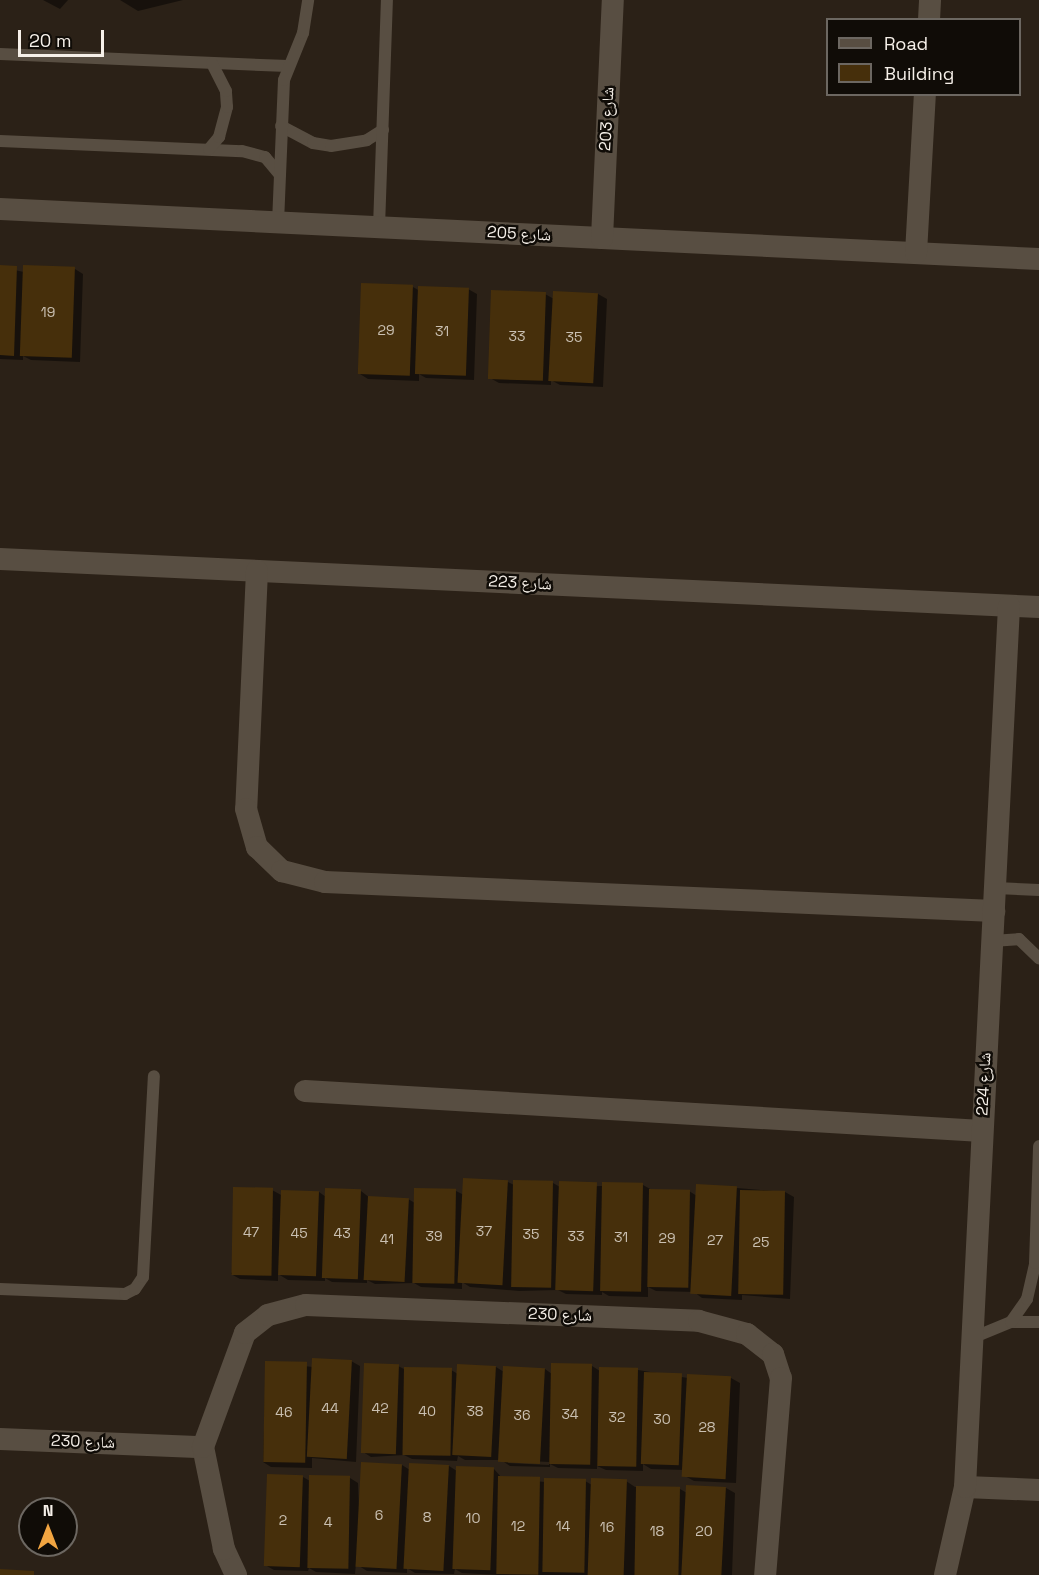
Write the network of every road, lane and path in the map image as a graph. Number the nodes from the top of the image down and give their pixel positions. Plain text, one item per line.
1 (308, 0) edge
2 (387, 0) edge
3 (613, 0) edge
4 (930, 0) edge
5 (929, 18) edge
6 (0, 54) edge
7 (212, 63) junction
8 (288, 66) junction
9 (925, 96) edge
10 (281, 126) junction
11 (382, 130) junction
12 (0, 141) edge
13 (209, 149) junction
14 (280, 175) junction
15 (0, 209) edge
16 (278, 223) junction
17 (379, 227) junction
18 (602, 238) junction
19 (916, 253) junction
20 (1039, 259) edge
21 (0, 559) edge
22 (257, 571) junction
23 (1009, 606) junction
24 (1039, 608) edge
25 (996, 888) junction
26 (1039, 890) edge
27 (994, 911) junction
28 (992, 941) junction
29 (1038, 955) edge
30 (153, 1076) dead end
31 (305, 1091) dead end
32 (982, 1131) junction
33 (1039, 1146) edge
34 (1039, 1156) edge
35 (0, 1288) edge
36 (1011, 1322) junction
37 (1039, 1322) edge
38 (972, 1338) junction
39 (0, 1439) edge
40 (203, 1448) junction
41 (965, 1487) junction
42 (1039, 1490) edge
43 (236, 1575) edge
44 (765, 1575) edge
45 (945, 1575) edge

1 - 8 lane
2 - 11 lane
3 - 18 street, شارع 203
4 - 5 street
6 - 7 lane
7 - 8 lane
7 - 13 lane
8 - 10 lane
9 - 19 street
10 - 11 lane
10 - 14 lane
11 - 17 lane
12 - 13 lane
13 - 14 lane
14 - 16 lane
15 - 16 street, شارع 205
16 - 17 street, شارع 205
17 - 18 street, شارع 205
18 - 19 street, شارع 205
19 - 20 street, شارع 205
21 - 22 street, شارع 223
22 - 23 street, شارع 223
22 - 27 street
23 - 24 street, شارع 223
23 - 25 street, شارع 224
25 - 26 lane
25 - 27 street, شارع 224
27 - 28 street, شارع 224
28 - 29 lane
28 - 32 street, شارع 224
30 - 35 lane
31 - 32 street
32 - 38 street, شارع 224
33 - 34 lane
34 - 36 lane
36 - 37 lane
36 - 38 lane
38 - 41 street, شارع 224
39 - 40 street, شارع 230
40 - 43 street
40 - 44 street, شارع 230
41 - 42 street
41 - 45 street, شارع 224

